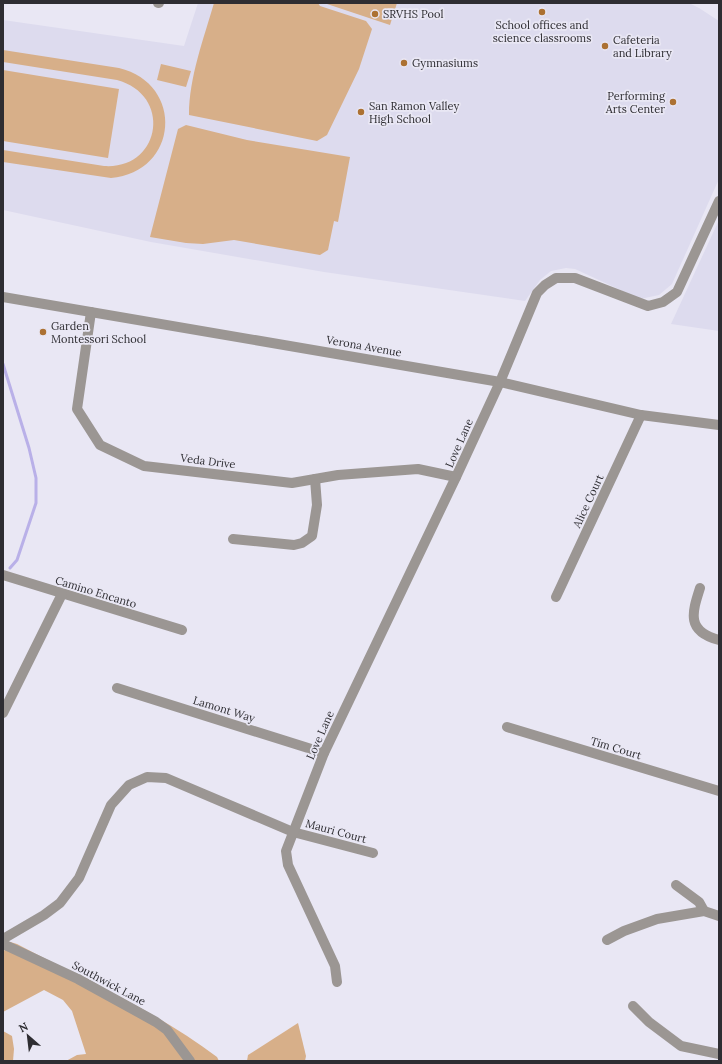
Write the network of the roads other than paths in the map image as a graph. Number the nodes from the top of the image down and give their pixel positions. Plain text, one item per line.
1 (719, 201) edge
2 (3, 297) edge
3 (91, 312) junction
4 (500, 382) junction
5 (641, 415) junction
6 (719, 425) edge
7 (456, 477) junction
8 (315, 479) junction
9 (233, 539) dead end
10 (3, 575) edge
11 (700, 588) dead end
12 (62, 594) junction
13 (556, 597) dead end
14 (182, 630) dead end
15 (719, 640) edge
16 (117, 688) dead end
17 (3, 713) edge
18 (507, 727) dead end
19 (324, 753) junction
20 (719, 791) edge
21 (293, 832) junction
22 (373, 853) dead end
23 (676, 884) dead end
24 (704, 911) junction
25 (719, 916) edge
26 (3, 939) edge
27 (607, 940) dead end
28 (3, 944) edge
29 (337, 982) dead end
30 (633, 1006) dead end
31 (719, 1054) edge
32 (190, 1061) edge

1 - 4 street, Love Lane
2 - 3 street, Verona Avenue
3 - 4 street, Verona Avenue
3 - 8 street, Veda Drive
4 - 5 street, Verona Avenue
4 - 7 street, Love Lane
5 - 6 street, Verona Avenue
5 - 13 street, Alice Court
7 - 8 street, Veda Drive
7 - 19 street, Love Lane
8 - 9 street
10 - 12 street, Camino Encanto
11 - 15 street
12 - 14 street, Camino Encanto
12 - 17 street
16 - 19 street, Lamont Way
18 - 20 street, Tim Court
19 - 21 street, Love Lane
21 - 22 street, Mauri Court
21 - 26 street
21 - 29 street, Love Lane
23 - 24 street
24 - 25 street
24 - 27 street
28 - 32 street, Southwick Lane
30 - 31 street

